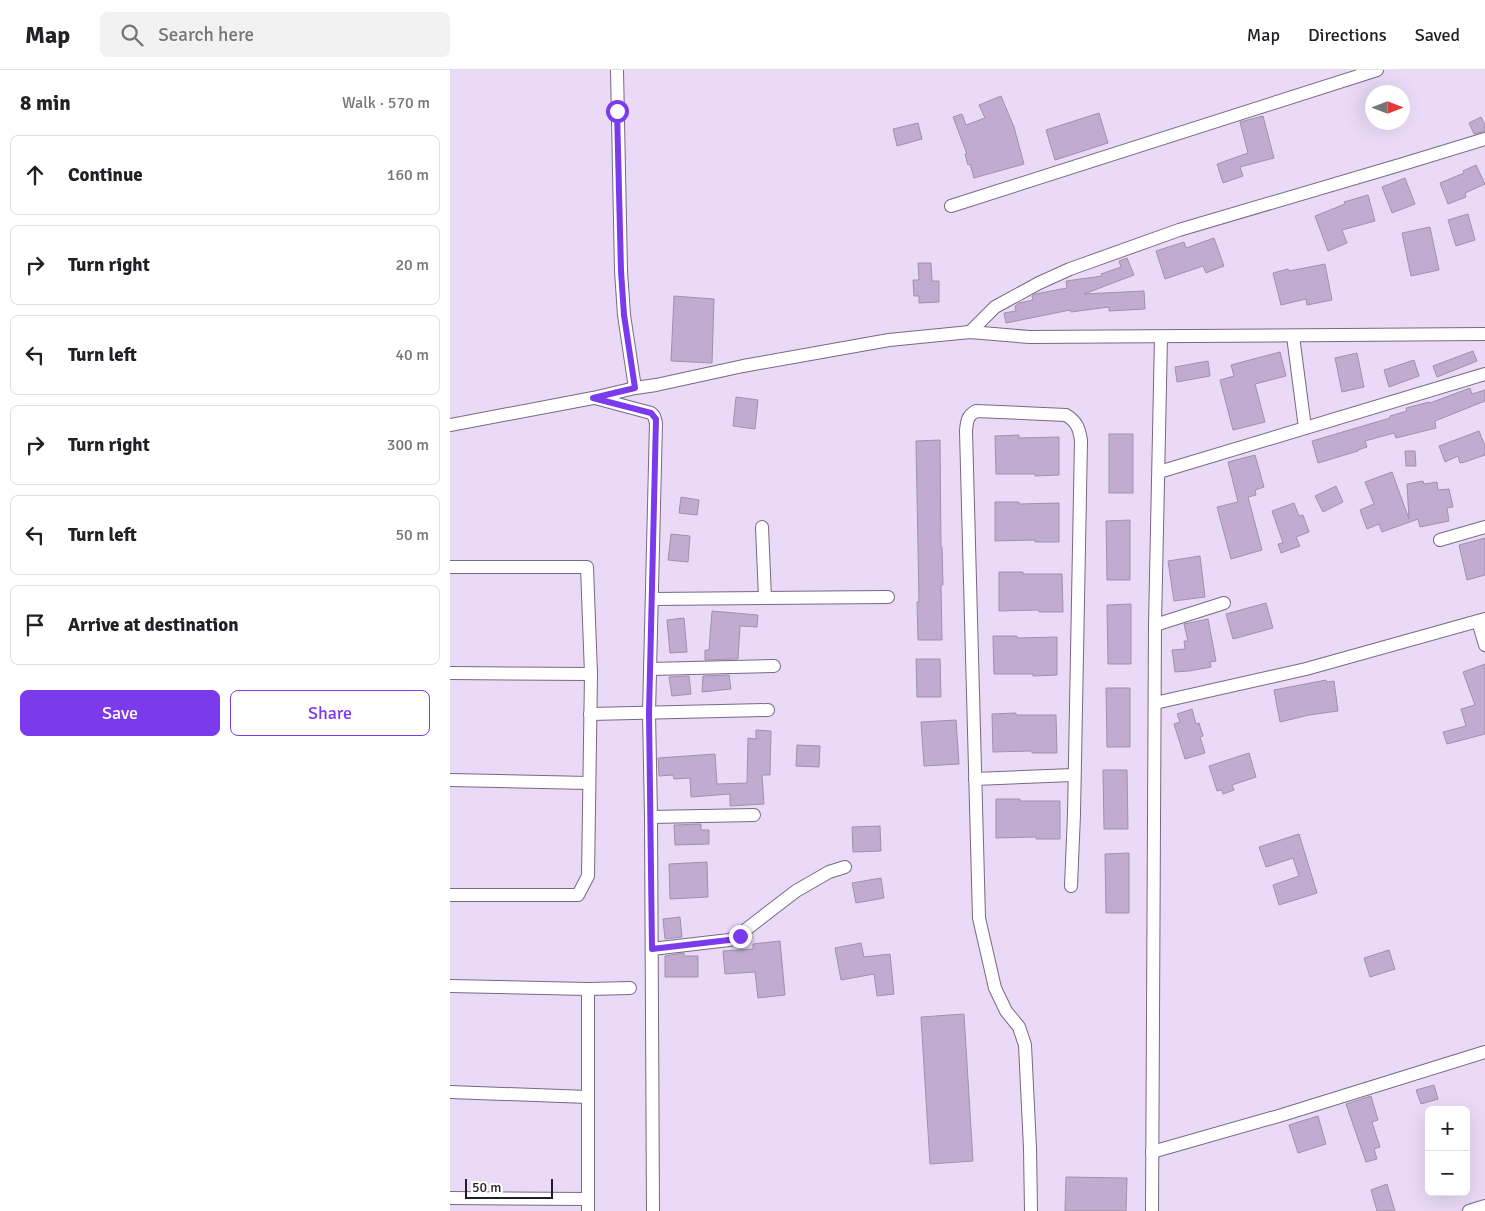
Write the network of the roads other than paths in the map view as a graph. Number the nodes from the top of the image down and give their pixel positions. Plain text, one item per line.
1 (617, 70) edge
2 (1377, 70) edge
3 (1485, 139) edge
4 (951, 206) dead end
5 (970, 332) junction
6 (1485, 334) edge
7 (1293, 336) junction
8 (1161, 337) junction
9 (1485, 374) edge
10 (635, 388) junction
11 (593, 398) junction
12 (450, 425) edge
13 (1305, 428) junction
14 (1159, 472) junction
15 (762, 527) dead end
16 (1485, 527) edge
17 (1440, 540) dead end
18 (450, 568) edge
19 (888, 596) dead end
20 (765, 598) junction
21 (652, 599) junction
22 (1224, 603) dead end
23 (1482, 620) edge
24 (1156, 625) junction
25 (1485, 645) edge
26 (774, 666) dead end
27 (650, 669) junction
28 (450, 673) edge
29 (591, 674) junction
30 (1155, 703) junction
31 (768, 710) dead end
32 (649, 713) junction
33 (590, 714) junction
34 (1073, 775) junction
35 (975, 779) junction
36 (450, 780) edge
37 (589, 782) junction
38 (754, 815) dead end
39 (651, 817) junction
40 (845, 867) dead end
41 (1071, 886) dead end
42 (450, 895) edge
43 (652, 949) junction
44 (450, 986) edge
45 (630, 988) dead end
46 (588, 989) junction
47 (1485, 1052) edge
48 (450, 1092) edge
49 (588, 1097) junction
50 (1152, 1152) junction
51 (450, 1198) edge
52 (588, 1205) edge
53 (1485, 1206) edge
54 (653, 1211) edge
55 (1031, 1211) edge
56 (1152, 1211) edge
57 (1469, 1211) edge

1 - 10 street
2 - 4 street
3 - 5 street
5 - 8 street
5 - 10 street
6 - 7 street
7 - 8 street
7 - 13 street
8 - 14 street
9 - 13 street
10 - 11 street
11 - 12 street
11 - 21 street
13 - 14 street
14 - 24 street
15 - 20 street
16 - 17 street
18 - 29 street
19 - 20 street
20 - 21 street
21 - 27 street
22 - 24 street
23 - 25 street
23 - 30 street
24 - 30 street
26 - 27 street
27 - 32 street
28 - 29 street
29 - 33 street
30 - 50 street
31 - 32 street
32 - 33 street
32 - 39 street
33 - 37 street
34 - 35 street
34 - 35 street
34 - 41 street
35 - 55 street
36 - 37 street
37 - 42 street
38 - 39 street
39 - 43 street
40 - 43 street
43 - 54 street
44 - 46 street
45 - 46 street
46 - 49 street
47 - 50 street
48 - 49 street
49 - 52 street
50 - 56 street
51 - 52 street
53 - 57 street

